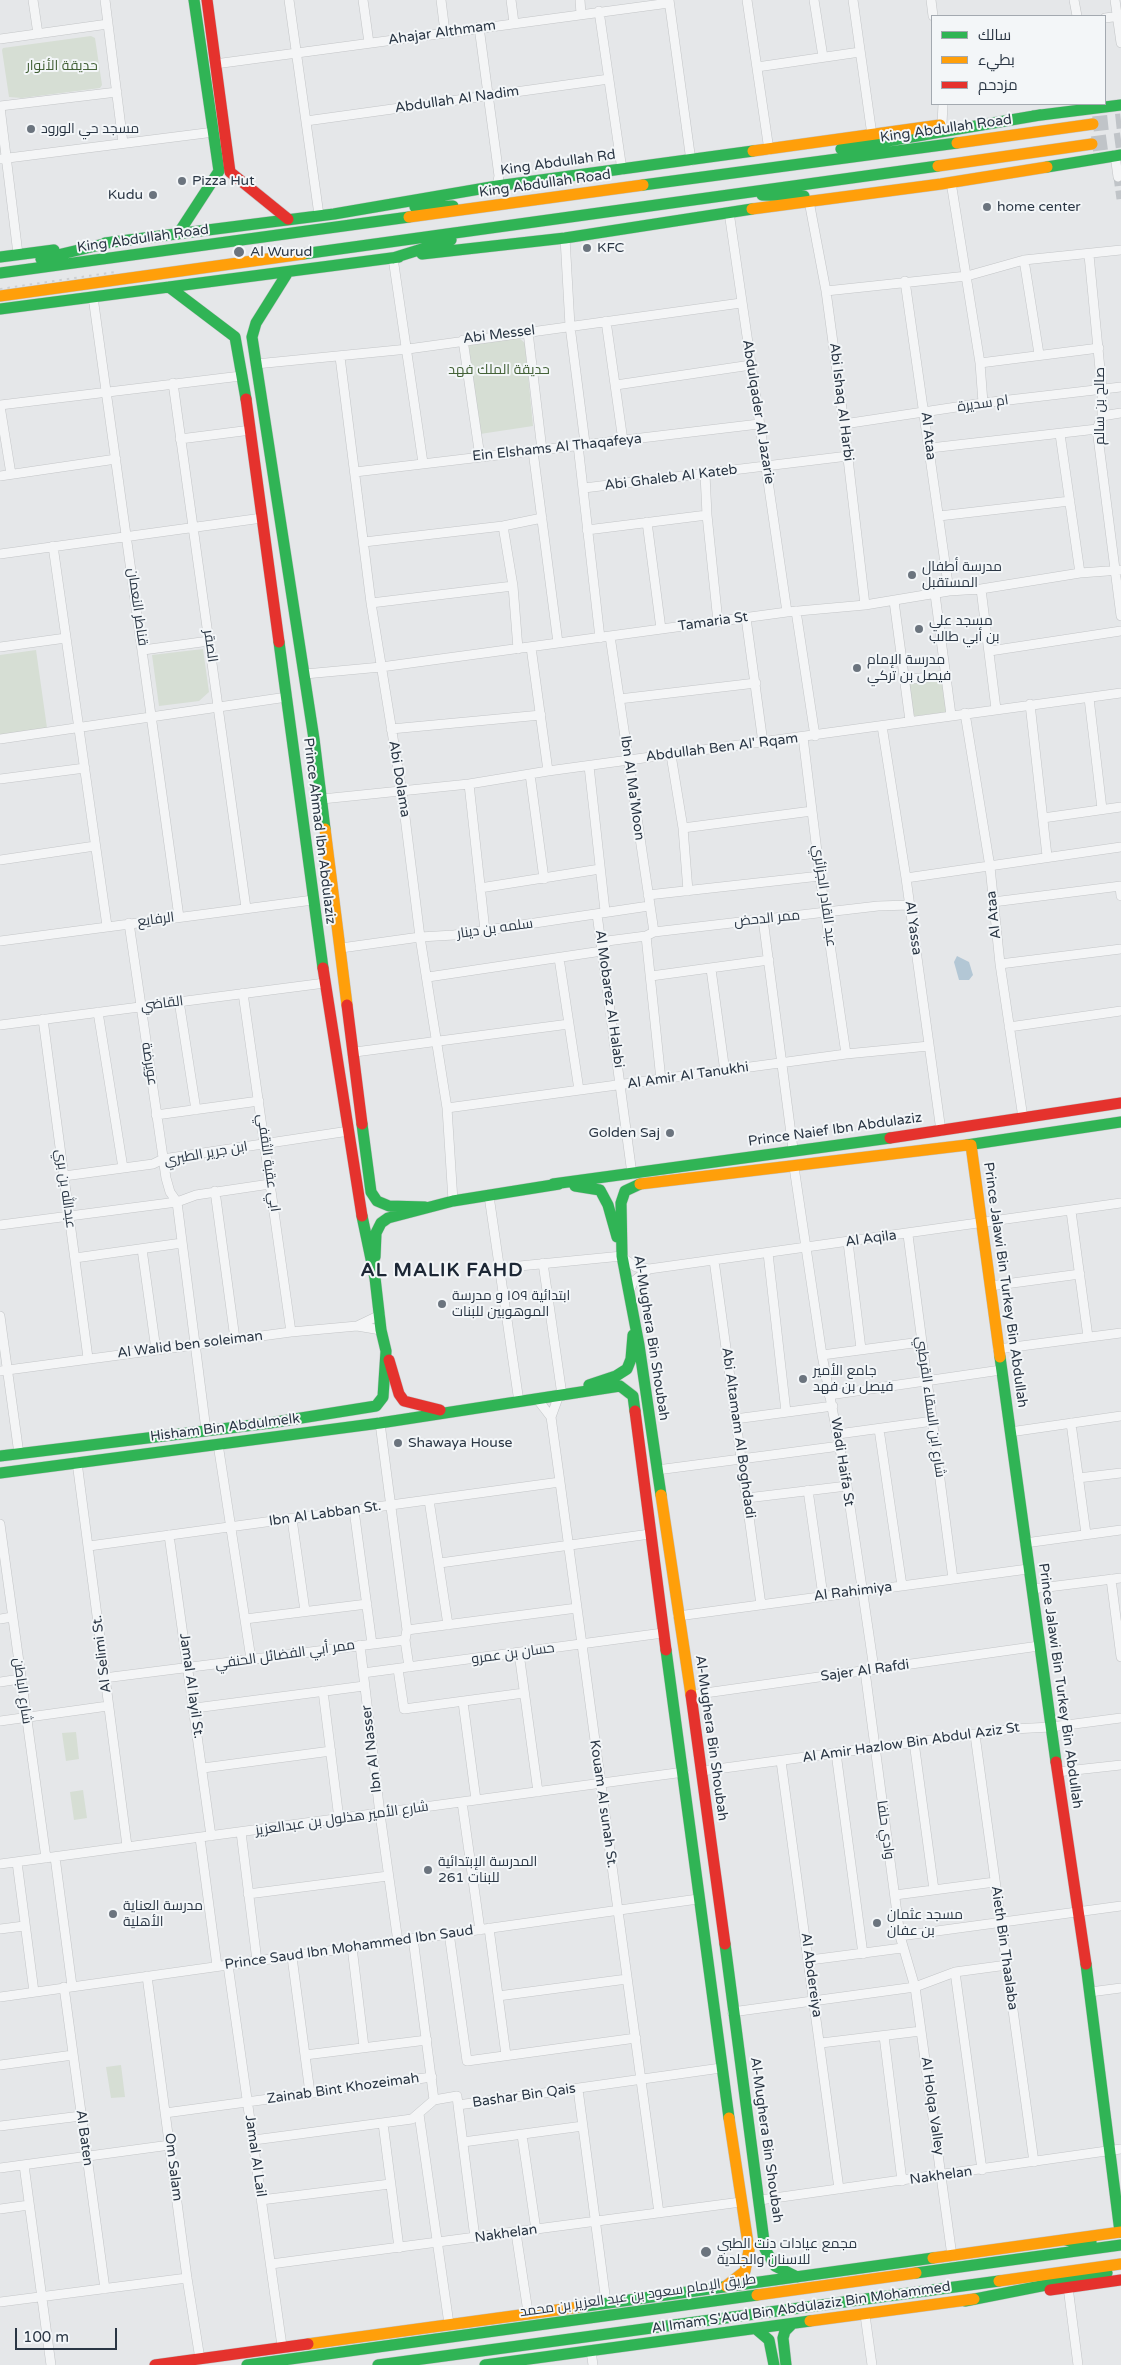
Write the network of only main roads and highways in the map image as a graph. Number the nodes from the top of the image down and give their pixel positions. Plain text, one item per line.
1 (194, 0) edge
2 (207, 0) edge
3 (1121, 105) edge
4 (1040, 115) junction
5 (1093, 124) tunnel mouth
6 (1092, 144) tunnel mouth
7 (1119, 155) edge
8 (1048, 165) junction
9 (703, 178) junction
10 (743, 194) junction
11 (490, 207) junction
12 (334, 214) junction
13 (288, 219) junction
14 (522, 222) junction
15 (178, 234) junction
16 (112, 242) junction
17 (0, 257) edge
18 (393, 258) junction
19 (0, 266) edge
20 (288, 272) junction
21 (0, 273) edge
22 (169, 288) junction
23 (0, 296) edge
24 (0, 300) edge
25 (73, 300) junction
26 (0, 310) edge
27 (289, 569) junction
28 (269, 572) junction
29 (1121, 1103) edge
30 (1121, 1122) edge
31 (971, 1144) junction
32 (553, 1184) junction
33 (425, 1207) junction
34 (623, 1255) junction
35 (375, 1278) junction
36 (634, 1324) junction
37 (386, 1351) junction
38 (620, 1386) joint
39 (579, 1392) junction
40 (376, 1406) joint
41 (454, 1411) junction
42 (0, 1456) edge
43 (0, 1474) edge
44 (1121, 2232) edge
45 (1121, 2238) edge
46 (1066, 2240) junction
47 (1121, 2245) edge
48 (765, 2249) junction
49 (749, 2250) junction
50 (1121, 2264) edge
51 (1121, 2271) edge
52 (797, 2277) junction
53 (1121, 2280) edge
54 (726, 2286) junction
55 (965, 2301) junction
56 (791, 2325) junction
57 (756, 2329) junction
58 (777, 2344) junction
59 (179, 2362) junction
60 (155, 2365) edge
61 (167, 2365) edge
62 (247, 2365) edge
63 (378, 2365) edge
64 (485, 2365) edge
65 (774, 2365) edge
66 (786, 2365) edge

1 - 15 main road
2 - 13 main road
3 - 4 main road, King Abdullah Rd
4 - 9 main road
4 - 12 main road, King Abdullah Rd
5 - 9 main road, King Abdullah Road
6 - 10 main road
7 - 8 main road
8 - 10 main road
8 - 18 main road
9 - 11 main road, King Abdullah Road
10 - 14 main road
11 - 12 main road
11 - 21 main road, King Abdullah Road
12 - 13 main road, King Abdullah Rd
13 - 15 main road, King Abdullah Rd
14 - 18 main road
14 - 23 main road
15 - 16 main road, King Abdullah Rd
16 - 17 main road, King Abdullah Rd
16 - 19 main road
18 - 20 main road
20 - 22 main road
20 - 27 main road, Prince Ahmad Ibn Abdulaziz
22 - 25 main road
22 - 28 main road, Prince Ahmad Ibn Abdulaziz
24 - 25 main road
25 - 26 main road
27 - 28 main road
27 - 33 main road, Prince Ahmad Ibn Abdulaziz
28 - 35 main road, Prince Ahmad Ibn Abdulaziz
29 - 32 main road, Prince Naief Ibn Abdulaziz
30 - 31 main road
31 - 34 main road, Al-Mughera Bin Shoubah
31 - 44 main road, Prince Jalawi Bin Turkey Bin Abdullah
32 - 33 main road, Prince Naief Ibn Abdulaziz
32 - 34 main road, Prince Naief Ibn Abdulaziz
33 - 35 main road, Prince Naief Ibn Abdulaziz
34 - 36 main road, Al-Mughera Bin Shoubah
35 - 37 main road, Prince Ahmad Ibn Abdulaziz
36 - 39 main road
36 - 48 main road, Al-Mughera Bin Shoubah
37 - 40 main road, Prince Ahmad Ibn Abdulaziz
37 - 41 main road, Hisham Bin Abdulmelk
38 - 39 main road, Hisham Bin Abdulmelk
38 - 49 main road, Al-Mughera Bin Shoubah
39 - 41 main road, Hisham Bin Abdulmelk
40 - 42 main road, Hisham Bin Abdulmelk
41 - 43 main road, Hisham Bin Abdulmelk
44 - 46 main road
45 - 46 main road
46 - 52 main road
47 - 62 main road, طريق الإمام سعود بن عبد العزيز بن محمد
48 - 49 main road
48 - 52 main road
49 - 54 main road, Al-Mughera Bin Shoubah
50 - 63 main road
51 - 55 main road
52 - 54 main road
53 - 55 main road, Al Imam S'Aud Bin Abdulaziz Bin Mohammed
54 - 59 main road
55 - 56 main road, Al Imam S'Aud Bin Abdulaziz Bin Mohammed
56 - 57 main road, Al Imam S'Aud Bin Abdulaziz Bin Mohammed
56 - 58 main road
57 - 58 main road
57 - 64 main road, Al Imam S'Aud Bin Abdulaziz Bin Mohammed
58 - 65 main road
58 - 66 main road
59 - 60 main road
59 - 61 main road

